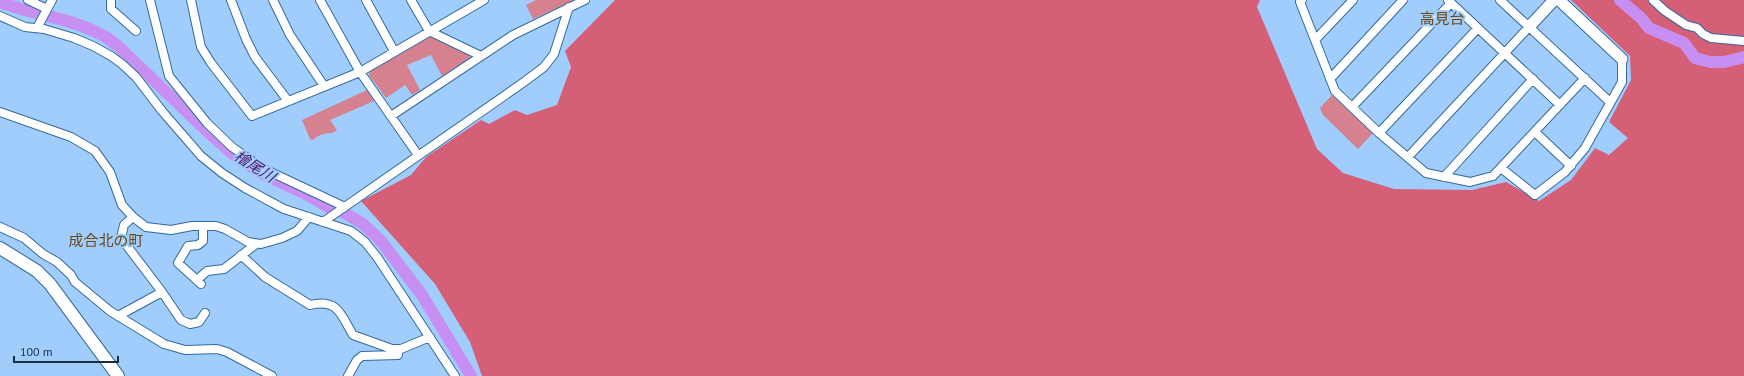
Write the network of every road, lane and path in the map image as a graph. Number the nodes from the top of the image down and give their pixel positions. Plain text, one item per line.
1 (28, 0) edge
2 (52, 0) edge
3 (111, 0) edge
4 (150, 0) edge
5 (191, 0) edge
6 (231, 0) edge
7 (273, 0) edge
8 (320, 0) edge
9 (366, 0) edge
10 (411, 0) edge
11 (484, 0) edge
12 (585, 0) edge
13 (1302, 0) edge
14 (1353, 0) edge
15 (1403, 0) edge
16 (1500, 0) edge
17 (1554, 0) edge
18 (1559, 0) edge
19 (1653, 0) edge
20 (1450, 1) edge
21 (569, 7) junction
22 (47, 9) junction
23 (0, 16) edge
24 (39, 26) junction
25 (1529, 27) junction
26 (1478, 28) junction
27 (136, 31) dead end
28 (429, 31) junction
29 (1315, 40) junction
30 (1744, 41) edge
31 (394, 52) junction
32 (1505, 53) junction
33 (481, 56) junction
34 (1622, 59) joint
35 (360, 72) junction
36 (1585, 78) junction
37 (1330, 79) junction
38 (1533, 80) junction
39 (324, 86) junction
40 (288, 101) junction
41 (1610, 102) junction
42 (1560, 105) junction
43 (1352, 107) junction
44 (0, 112) edge
45 (391, 116) junction
46 (1535, 132) junction
47 (1379, 133) junction
48 (418, 155) junction
49 (1408, 158) junction
50 (1571, 166) junction
51 (1501, 168) junction
52 (1444, 177) junction
53 (345, 207) junction
54 (133, 217) junction
55 (309, 217) junction
56 (323, 222) junction
57 (203, 226) junction
58 (0, 227) edge
59 (256, 244) junction
60 (0, 248) edge
61 (241, 255) junction
62 (162, 292) junction
63 (205, 313) dead end
64 (118, 316) junction
65 (430, 337) junction
66 (397, 349) junction
67 (118, 376) edge
68 (272, 376) edge
69 (348, 376) edge
70 (455, 376) edge

1 - 22 street
2 - 22 street
3 - 27 street
4 - 53 street
5 - 40 street
6 - 40 street
7 - 39 street
8 - 35 street
9 - 31 street
10 - 28 street
11 - 28 street
12 - 21 street
13 - 29 street
14 - 29 street
15 - 37 street
16 - 25 street
17 - 25 street
18 - 34 street
19 - 30 street
20 - 26 street
20 - 43 street
21 - 33 street
21 - 48 street
22 - 24 street
23 - 24 street
24 - 55 street
25 - 32 street
25 - 36 street
26 - 32 street
26 - 47 street
28 - 31 street
28 - 33 street
29 - 37 street
31 - 35 street
32 - 38 street
32 - 49 street
33 - 45 street
34 - 41 street
35 - 39 street
35 - 45 street
36 - 41 street
36 - 42 street
37 - 43 street
38 - 42 street
38 - 52 street
39 - 40 street
41 - 50 street
42 - 46 street
43 - 47 street
44 - 54 street
45 - 48 street
46 - 50 street
46 - 51 street
47 - 49 street
48 - 53 street
49 - 52 street
50 - 51 street
51 - 52 street
53 - 56 street
54 - 57 street
54 - 62 street
55 - 56 street
55 - 59 street
56 - 65 street
57 - 59 street
57 - 61 street
58 - 64 street
59 - 61 street
60 - 67 main road
61 - 66 street
62 - 63 street
62 - 64 street
64 - 68 street
65 - 66 street
65 - 70 street
66 - 69 street

